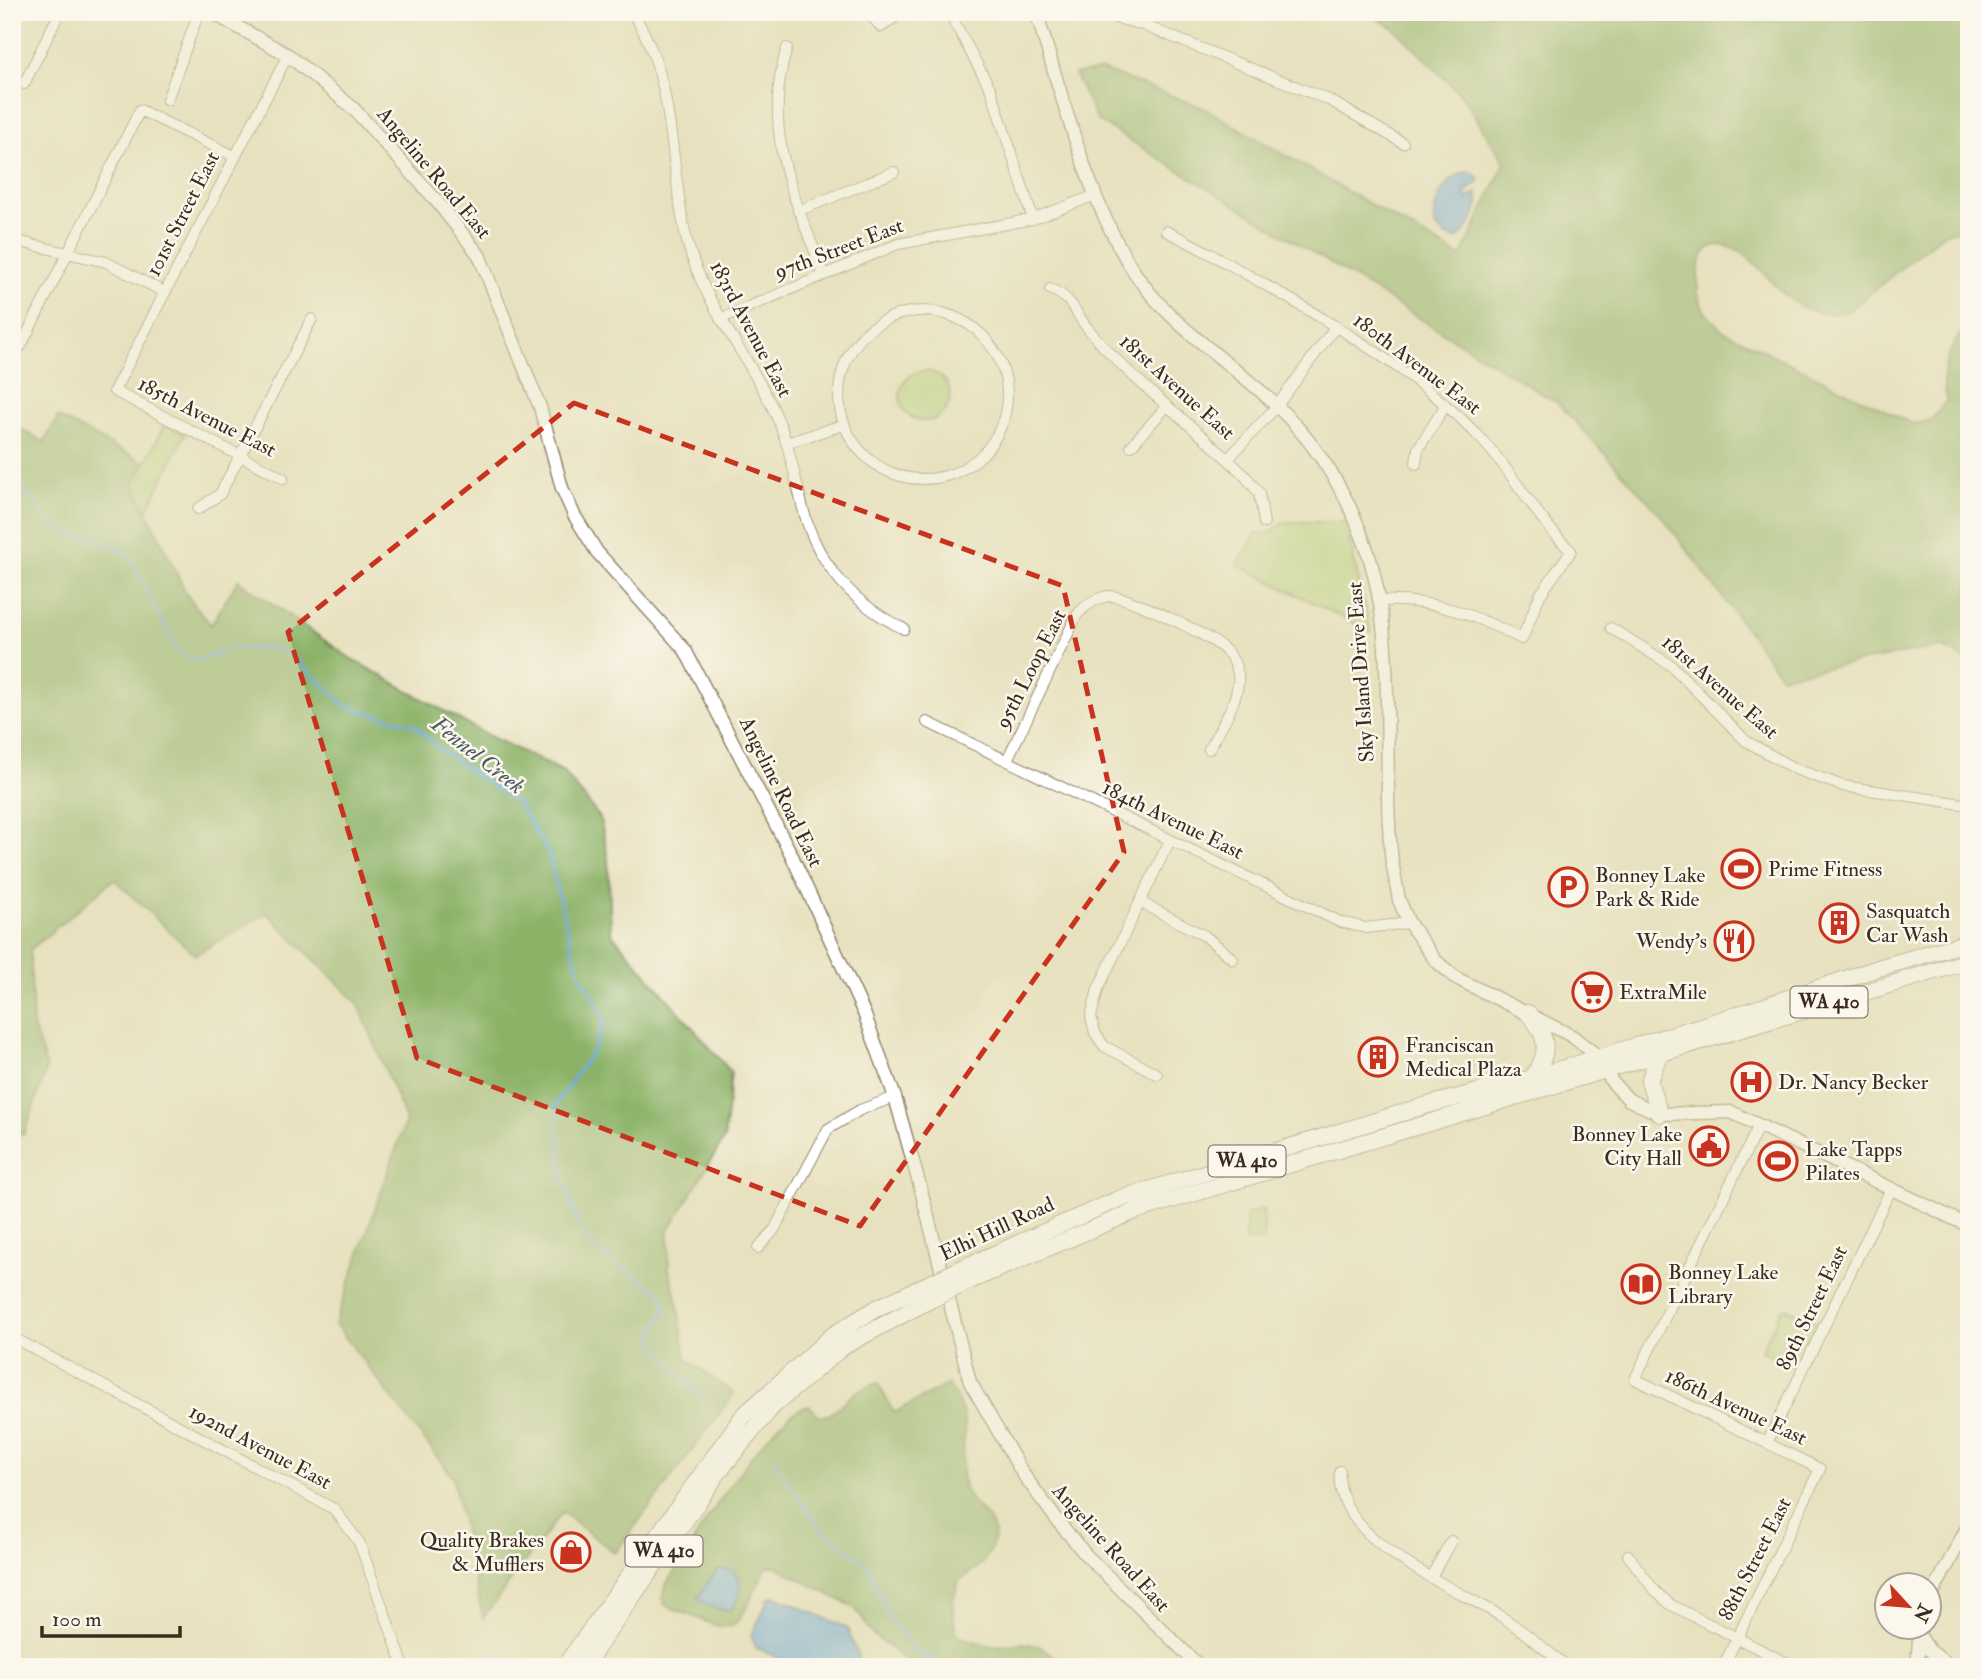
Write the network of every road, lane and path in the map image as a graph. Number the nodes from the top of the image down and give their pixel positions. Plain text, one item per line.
1 (60, 12) edge
2 (199, 12) edge
3 (211, 12) edge
4 (632, 12) edge
5 (868, 12) edge
6 (902, 12) edge
7 (949, 12) edge
8 (1064, 12) edge
9 (1093, 12) edge
10 (1037, 15) edge
11 (787, 48) dead end
12 (288, 55) junction
13 (24, 84) dead end
14 (167, 100) dead end
15 (1403, 143) dead end
16 (234, 156) junction
17 (894, 172) dead end
18 (1096, 195) junction
19 (798, 211) junction
20 (1034, 219) junction
21 (1166, 231) dead end
22 (12, 240) edge
23 (66, 253) junction
24 (824, 274) junction
25 (1050, 289) dead end
26 (164, 292) junction
27 (312, 319) dead end
28 (720, 319) junction
29 (1336, 326) junction
30 (16, 345) edge
31 (114, 391) joint
32 (1167, 406) junction
33 (1445, 406) junction
34 (1276, 407) junction
35 (843, 425) junction
36 (786, 443) junction
37 (1131, 446) dead end
38 (241, 456) junction
39 (1228, 459) junction
40 (1416, 464) dead end
41 (283, 478) dead end
42 (198, 509) dead end
43 (1264, 523) dead end
44 (1379, 601) junction
45 (1611, 628) dead end
46 (904, 629) dead end
47 (927, 722) dead end
48 (1209, 749) dead end
49 (1007, 760) junction
50 (1969, 805) edge
51 (1170, 840) junction
52 (1140, 902) junction
53 (1409, 923) junction
54 (1969, 942) edge
55 (1233, 959) dead end
56 (1969, 961) edge
57 (1528, 1013) junction
58 (1660, 1053) junction
59 (1602, 1063) junction
60 (1157, 1074) dead end
61 (1532, 1078) junction
62 (895, 1097) junction
63 (1660, 1114) junction
64 (1759, 1125) junction
65 (1891, 1189) junction
66 (1969, 1226) edge
67 (758, 1248) dead end
68 (970, 1272) junction
69 (925, 1293) junction
70 (12, 1337) edge
71 (1767, 1443) junction
72 (1820, 1469) joint
73 (1340, 1471) dead end
74 (1969, 1524) edge
75 (1451, 1541) dead end
76 (1628, 1555) dead end
77 (1942, 1575) edge
78 (1431, 1577) junction
79 (1736, 1638) junction
80 (1918, 1640) edge
81 (1924, 1640) edge
82 (404, 1667) edge
83 (564, 1667) edge
84 (584, 1667) edge
85 (1200, 1667) edge
86 (1568, 1667) edge
87 (1723, 1667) edge
88 (1795, 1667) edge
89 (1917, 1667) edge
90 (1951, 1667) edge

1 - 13 street
2 - 14 street
3 - 12 street, Angeline Road East
4 - 28 street, 183rd Avenue East
5 - 6 street
7 - 20 street
8 - 10 street
9 - 15 street
10 - 18 street, Sky Island Drive East
11 - 19 street
12 - 16 street, 101st Street East
12 - 62 street, Angeline Road East
16 - 23 street
16 - 26 street, 101st Street East
17 - 19 street
18 - 20 street, 97th Street East
18 - 34 street, Sky Island Drive East
19 - 24 street
20 - 24 street, 97th Street East
21 - 29 street, 180th Avenue East
22 - 23 street
23 - 26 street
23 - 30 street
24 - 28 street, 97th Street East
25 - 32 street, 181st Avenue East
26 - 31 street, 101st Street East
27 - 38 street
28 - 36 street, 183rd Avenue East
29 - 33 street, 180th Avenue East
29 - 34 street
31 - 38 street, 185th Avenue East
32 - 37 street
32 - 39 street, 181st Avenue East
33 - 40 street
33 - 44 street, 180th Avenue East
34 - 39 street
34 - 44 street, Sky Island Drive East
35 - 35 street
35 - 36 street
36 - 46 street, 183rd Avenue East
38 - 41 street, 185th Avenue East
38 - 42 street
39 - 43 street, 181st Avenue East
44 - 53 street, Sky Island Drive East
45 - 50 street, 181st Avenue East
47 - 49 street, 184th Avenue East
48 - 49 street, 95th Loop East
49 - 51 street, 184th Avenue East
51 - 52 street
51 - 53 street, 184th Avenue East
52 - 55 street
52 - 60 street
53 - 57 street, Sky Island Drive East
54 - 59 highway, WA 410
56 - 58 highway, WA 410
57 - 59 street, Sky Island Drive East
57 - 61 highway
58 - 59 highway, WA 410
58 - 63 highway
59 - 61 highway, Elhi Hill Road / WA 410
59 - 63 street, Sky Island Drive East
59 - 68 highway, Elhi Hill Road / WA 410
61 - 68 highway, Elhi Hill Road / WA 410
62 - 67 street
62 - 85 street, Angeline Road East
63 - 64 street
64 - 65 street
64 - 71 street, 186th Avenue East
65 - 66 street
65 - 71 street, 89th Street East
68 - 69 highway, Elhi Hill Road / WA 410, bridge
69 - 83 highway, Elhi Hill Road / WA 410
69 - 84 highway, Elhi Hill Road / WA 410
70 - 82 street, 192nd Avenue East
71 - 72 street, 186th Avenue East
72 - 79 street, 88th Street East
73 - 78 street
74 - 77 street
75 - 78 street
76 - 79 street
78 - 86 street
79 - 87 street, 88th Street East
79 - 88 street
80 - 89 street
81 - 90 street

